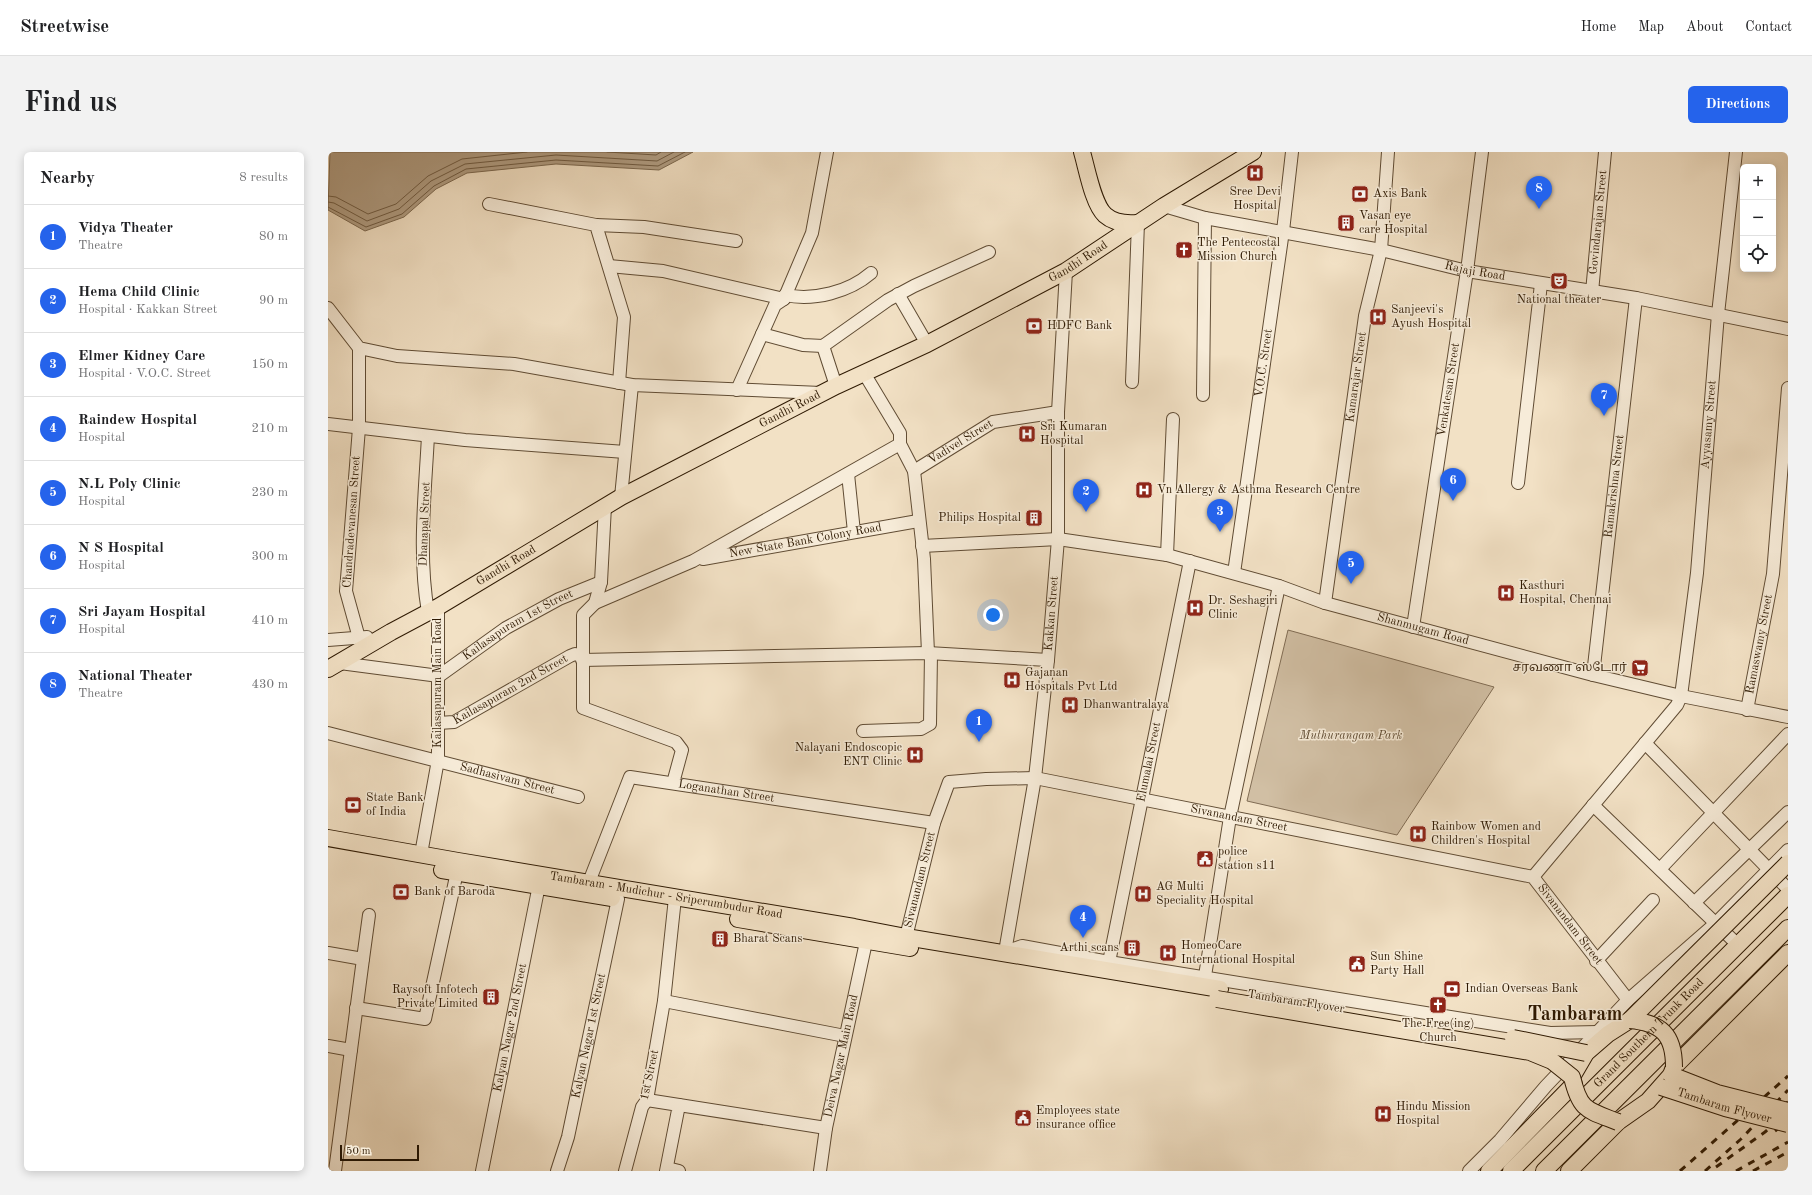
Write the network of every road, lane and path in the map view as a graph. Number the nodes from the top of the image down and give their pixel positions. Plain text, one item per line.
1 (827, 152) edge
2 (1082, 152) edge
3 (1253, 152) edge
4 (1292, 152) edge
5 (1388, 152) edge
6 (1482, 152) edge
7 (1605, 152) edge
8 (1736, 152) edge
9 (489, 204) dead end
10 (1164, 206) junction
11 (1205, 218) junction
12 (1138, 224) junction
13 (596, 225) junction
14 (1283, 231) junction
15 (736, 241) dead end
16 (1381, 250) junction
17 (989, 252) dead end
18 (609, 266) junction
19 (1066, 271) junction
20 (1467, 271) junction
21 (872, 273) dead end
22 (1541, 284) junction
23 (1592, 292) junction
24 (898, 294) junction
25 (784, 297) junction
26 (1636, 298) junction
27 (328, 308) edge
28 (1718, 314) junction
29 (1788, 329) edge
30 (762, 334) junction
31 (927, 344) junction
32 (823, 346) junction
33 (359, 348) junction
34 (864, 373) junction
35 (1132, 382) dead end
36 (618, 384) junction
37 (632, 385) junction
38 (836, 386) junction
39 (1788, 388) edge
40 (737, 390) junction
41 (822, 393) junction
42 (1203, 395) dead end
43 (1058, 412) junction
44 (1173, 419) dead end
45 (328, 424) edge
46 (359, 428) junction
47 (428, 436) junction
48 (900, 444) junction
49 (625, 452) junction
50 (914, 471) junction
51 (848, 474) junction
52 (1518, 483) dead end
53 (621, 497) junction
54 (605, 506) junction
55 (918, 521) junction
56 (854, 532) junction
57 (1058, 540) junction
58 (922, 546) junction
59 (1167, 555) junction
60 (693, 561) junction
61 (1190, 561) junction
62 (1234, 573) junction
63 (601, 582) junction
64 (1279, 586) junction
65 (595, 603) junction
66 (1325, 603) junction
67 (433, 610) junction
68 (1412, 627) junction
69 (391, 632) junction
70 (359, 638) junction
71 (328, 640) edge
72 (930, 653) junction
73 (582, 658) junction
74 (1048, 660) junction
75 (334, 666) edge
76 (1593, 675) junction
77 (439, 676) junction
78 (1681, 696) junction
79 (1747, 710) junction
80 (1788, 717) edge
81 (438, 723) junction
82 (863, 731) dead end
83 (328, 733) edge
84 (1788, 734) edge
85 (1645, 743) junction
86 (438, 760) junction
87 (1035, 778) junction
88 (673, 783) junction
89 (578, 797) dead end
90 (1143, 800) junction
91 (1593, 805) junction
92 (1788, 812) edge
93 (1712, 813) junction
94 (1230, 817) junction
95 (934, 822) junction
96 (328, 838) edge
97 (328, 848) edge
98 (1749, 850) junction
99 (1788, 850) edge
100 (421, 854) junction
101 (1788, 863) edge
102 (1660, 870) junction
103 (1768, 870) junction
104 (457, 872) junction
105 (1533, 877) junction
106 (589, 882) junction
107 (538, 885) junction
108 (1788, 890) edge
109 (1788, 895) edge
110 (618, 899) junction
111 (1653, 900) dead end
112 (675, 903) junction
113 (1694, 903) junction
114 (368, 915) dead end
115 (1716, 923) junction
116 (1788, 928) edge
117 (906, 937) junction
118 (866, 942) junction
119 (1738, 944) junction
120 (328, 953) edge
121 (1788, 953) edge
122 (363, 959) junction
123 (1011, 959) junction
124 (1596, 961) junction
125 (1109, 962) junction
126 (1205, 976) junction
127 (1628, 1000) junction
128 (664, 1001) junction
129 (356, 1008) junction
130 (1630, 1020) junction
131 (1598, 1032) junction
132 (845, 1036) junction
133 (328, 1046) edge
134 (351, 1050) junction
135 (1586, 1053) junction
136 (1669, 1076) junction
137 (1573, 1081) junction
138 (646, 1100) junction
139 (679, 1105) junction
140 (1788, 1111) edge
141 (1618, 1122) junction
142 (1788, 1124) edge
143 (826, 1128) junction
144 (667, 1169) edge
145 (335, 1171) edge
146 (482, 1171) edge
147 (557, 1171) edge
148 (625, 1171) edge
149 (679, 1171) edge
150 (820, 1171) edge
151 (1469, 1171) edge
152 (1489, 1171) edge
153 (1511, 1171) edge
154 (1544, 1171) edge
155 (1569, 1171) edge

1 - 25 street
2 - 12 main road
3 - 10 main road, Gandhi Road
4 - 14 street, V.O.C. Street
5 - 16 street, Kamarajar Street
6 - 20 street, Venkatesan Street
7 - 23 street, Govindarajan Street
8 - 28 street, Ayyasamy Street
9 - 13 street
10 - 11 street, Rajaji Road
10 - 12 main road, Gandhi Road
11 - 14 street, Rajaji Road
11 - 42 street
12 - 19 main road, Gandhi Road
12 - 35 street
13 - 15 street
13 - 18 street
14 - 16 street, Rajaji Road
14 - 62 street, V.O.C. Street
16 - 20 street, Rajaji Road
16 - 66 street, Kamarajar Street
17 - 24 street
18 - 25 street
18 - 36 street
19 - 31 main road, Gandhi Road
19 - 43 street, Kakkan Street
20 - 22 street, Rajaji Road
20 - 68 street, Venkatesan Street
21 - 25 street
22 - 23 street, Rajaji Road
22 - 52 street
23 - 26 street, Rajaji Road
24 - 31 street
24 - 32 street
25 - 30 street
26 - 28 street, Rajaji Road
26 - 76 street, Ramakrishna Street
27 - 33 street
28 - 29 street, Rajaji Road
28 - 78 street, Ayyasamy Street
30 - 32 street
30 - 40 street
31 - 34 main road, Gandhi Road
32 - 38 street
33 - 36 street
33 - 46 street, Chandradevanesan Street
34 - 38 main road, Gandhi Road
34 - 48 street
36 - 37 street
37 - 40 street
37 - 49 street
38 - 41 main road, Gandhi Road
39 - 79 street, Ramaswamy Street
40 - 41 street
41 - 53 main road, Gandhi Road
43 - 50 street, Vadivel Street
43 - 57 street, Kakkan Street
44 - 59 street
45 - 46 street
46 - 47 street
46 - 70 street, Chandradevanesan Street
47 - 49 street
47 - 67 street, Dhanapal Street
48 - 50 street
48 - 51 street
49 - 53 street
50 - 55 street
51 - 56 street
51 - 60 street
53 - 54 main road, Gandhi Road
54 - 63 street
54 - 67 main road, Gandhi Road
55 - 56 street, New State Bank Colony Road
55 - 58 street
56 - 60 street, New State Bank Colony Road
57 - 58 street, Shanmugam Road
57 - 59 street, Shanmugam Road
57 - 74 street, Kakkan Street
58 - 72 street
59 - 61 street, Shanmugam Road
60 - 65 street
61 - 62 street, Shanmugam Road
61 - 90 street, Elumalai Street
62 - 64 street, Shanmugam Road
63 - 65 street
63 - 77 street, Kailasapuram 1st Street
64 - 66 street, Shanmugam Road
64 - 94 street
65 - 73 street
66 - 68 street, Shanmugam Road
67 - 69 main road, Gandhi Road
67 - 77 street, Kailasapuram Main Road
68 - 76 street, Shanmugam Road
69 - 70 street
69 - 75 main road, Gandhi Road
70 - 71 street
72 - 73 street, Kailasapuram 2nd Street
72 - 74 street, Kailasapuram 2nd Street
72 - 82 street
73 - 81 street, Kailasapuram 2nd Street
73 - 88 street
74 - 87 street, Kakkan Street
75 - 77 street
76 - 78 street, Shanmugam Road
77 - 81 street, Kailasapuram Main Road
78 - 79 street, Shanmugam Road
78 - 85 street
79 - 80 street, Shanmugam Road
81 - 86 street, Kailasapuram Main Road
83 - 86 street, Sadhasivam Street
84 - 93 street
85 - 91 street
85 - 93 street
86 - 89 street, Sadhasivam Street
86 - 100 street, Kailasapuram Main Road
87 - 90 street, Sivanandam Street
87 - 95 street, Sivanandam Street
87 - 123 street, Kakkan Street
88 - 95 street, Loganathan Street
88 - 106 street, Loganathan Street
90 - 94 street, Sivanandam Street
90 - 125 street, Elumalai Street
91 - 102 street
91 - 105 street
92 - 98 street
93 - 98 street
93 - 102 street
94 - 105 street, Sivanandam Street
94 - 126 street
95 - 117 street, Sivanandam Street
96 - 100 main road, Tambaram - Mudichur - Sriperumbudur Road
97 - 104 main road, Tambaram - Mudichur - Sriperumbudur Road
98 - 103 street
98 - 113 street
99 - 103 street
100 - 106 main road, Tambaram - Mudichur - Sriperumbudur Road
101 - 130 main road, bridge
102 - 113 street
103 - 108 street
103 - 115 street
104 - 107 main road, Tambaram - Mudichur - Sriperumbudur Road
104 - 129 street
105 - 124 street, Sivanandam Street
106 - 112 main road, Tambaram - Mudichur - Sriperumbudur Road
107 - 110 main road, Tambaram - Mudichur - Sriperumbudur Road
107 - 146 street, Kalyan Nagar 2nd Street
109 - 119 main road, Grand Southern Trunk Road
110 - 112 main road, Tambaram - Mudichur - Sriperumbudur Road
110 - 147 street, Kalyan Nagar 1st Street
111 - 124 street
112 - 117 main road, Tambaram - Mudichur - Sriperumbudur Road
112 - 118 main road, Tambaram - Mudichur - Sriperumbudur Road
112 - 128 street, 1st Street
113 - 115 street
114 - 122 street
115 - 119 street
115 - 127 street
116 - 154 main road, Grand Southern Trunk Road
117 - 123 main road, Tambaram - Mudichur - Sriperumbudur Road
118 - 123 main road, Tambaram - Mudichur - Sriperumbudur Road
118 - 132 street, Deiva Nagar Main Road
119 - 153 main road, Grand Southern Trunk Road
120 - 122 street
121 - 136 main road
122 - 129 street
123 - 125 street
123 - 135 main road, Tambaram Flyover, bridge
123 - 137 main road, Tambaram Flyover, bridge
124 - 127 street, Sivanandam Street
125 - 126 street
126 - 131 street
127 - 131 street
128 - 132 street
128 - 138 street, 1st Street
129 - 134 street
130 - 135 main road
130 - 136 main road, bridge
131 - 151 street
132 - 143 street, Deiva Nagar Main Road
133 - 134 street
134 - 145 street
135 - 137 main road
136 - 140 main road, Tambaram Flyover, bridge
136 - 141 main road
136 - 142 main road, Tambaram Flyover, bridge
137 - 141 main road, bridge
137 - 152 main road
138 - 139 street
138 - 148 street, 1st Street
139 - 143 street
139 - 144 street
141 - 155 main road
143 - 150 street, Deiva Nagar Main Road
144 - 149 street

